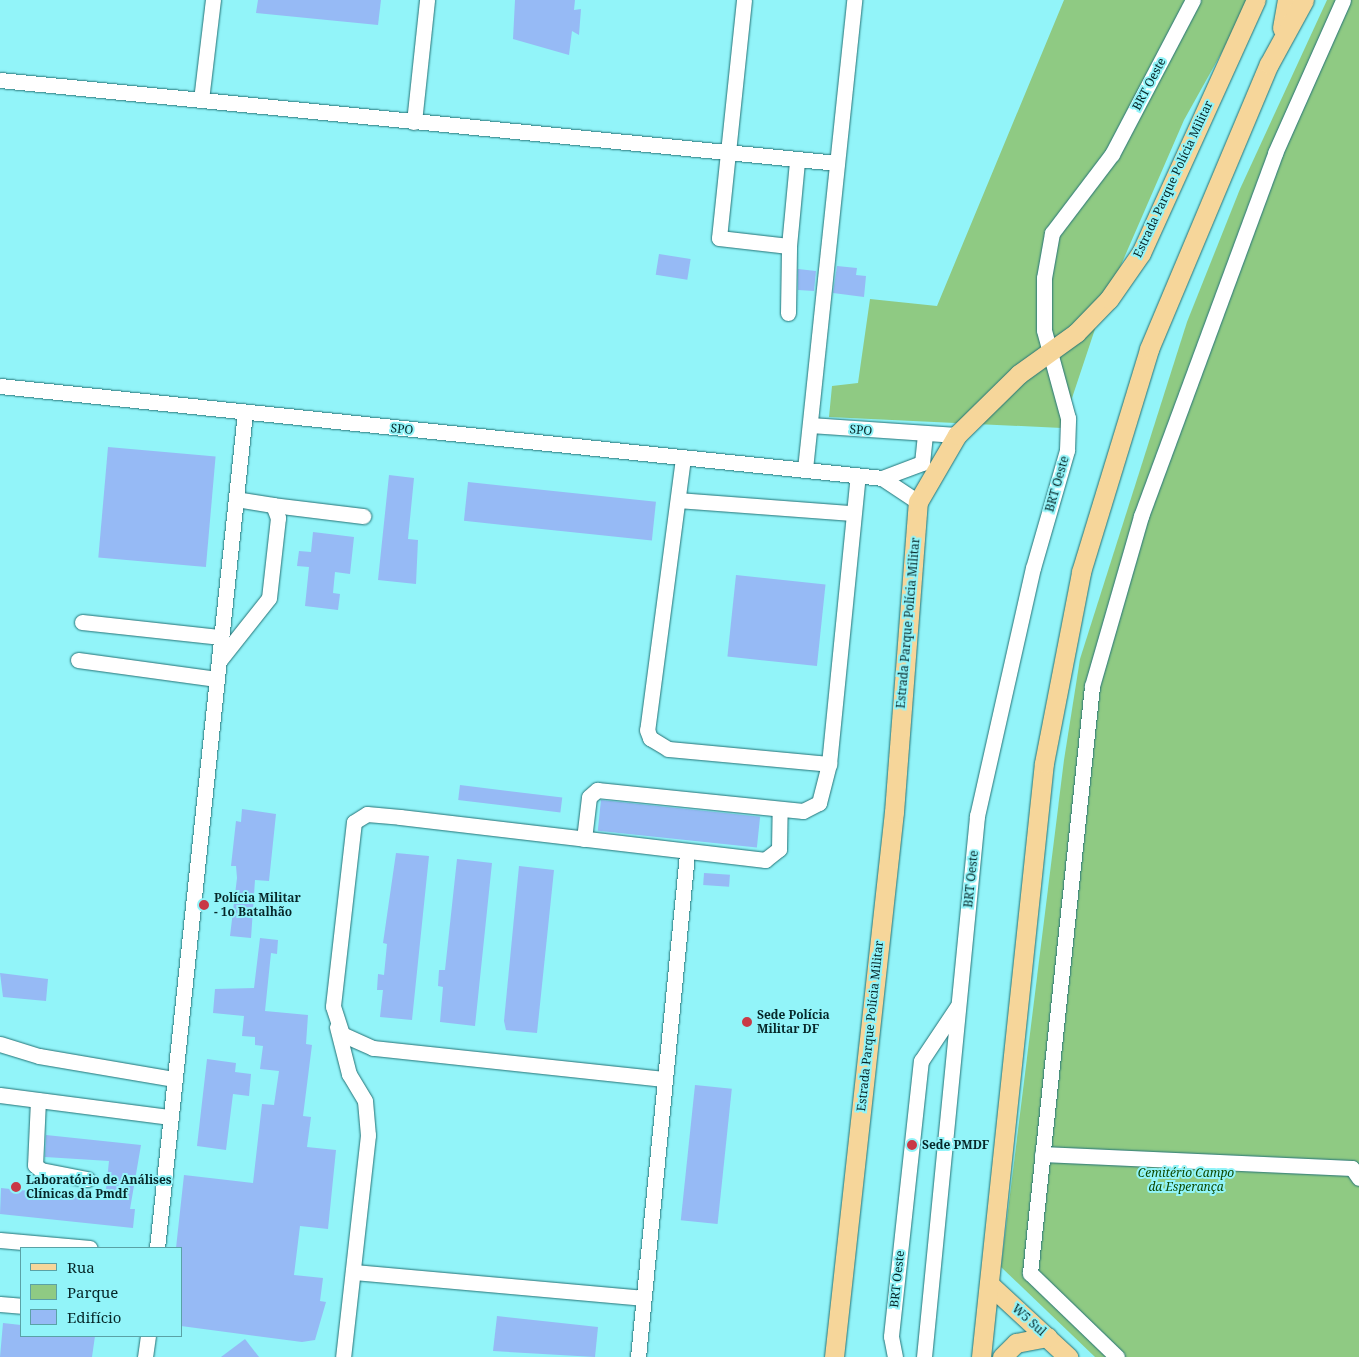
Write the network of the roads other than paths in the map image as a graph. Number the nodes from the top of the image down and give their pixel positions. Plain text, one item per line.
1 (214, 0) edge
2 (427, 0) edge
3 (744, 0) edge
4 (854, 0) edge
5 (1193, 0) edge
6 (1256, 0) edge
7 (1287, 0) edge
8 (1304, 0) edge
9 (1343, 0) edge
10 (1269, 64) junction
11 (0, 80) edge
12 (201, 100) junction
13 (414, 122) junction
14 (729, 154) junction
15 (797, 162) junction
16 (837, 163) junction
17 (789, 246) junction
18 (788, 313) dead end
19 (1050, 352) junction
20 (0, 386) edge
21 (245, 412) junction
22 (810, 425) junction
23 (925, 434) junction
24 (957, 435) junction
25 (682, 458) junction
26 (805, 469) junction
27 (858, 476) junction
28 (882, 478) junction
29 (236, 499) junction
30 (678, 500) junction
31 (918, 502) junction
32 (273, 505) junction
33 (852, 513) junction
34 (364, 516) dead end
35 (82, 622) dead end
36 (221, 637) junction
37 (78, 660) dead end
38 (219, 661) junction
39 (217, 680) junction
40 (828, 764) junction
41 (780, 810) junction
42 (584, 839) junction
43 (687, 854) junction
44 (959, 1004) junction
45 (337, 1026) junction
46 (0, 1044) edge
47 (173, 1079) junction
48 (664, 1079) junction
49 (0, 1095) edge
50 (38, 1100) junction
51 (168, 1117) junction
52 (1042, 1154) junction
53 (1359, 1178) edge
54 (87, 1179) dead end
55 (0, 1240) edge
56 (79, 1247) edge
57 (157, 1247) edge
58 (353, 1272) junction
59 (989, 1284) junction
60 (643, 1298) junction
61 (0, 1304) edge
62 (20, 1306) edge
63 (148, 1337) edge
64 (1047, 1337) junction
65 (837, 1351) edge
66 (145, 1357) edge
67 (343, 1357) edge
68 (638, 1357) edge
69 (895, 1357) edge
70 (924, 1357) edge
71 (981, 1357) edge
72 (1002, 1357) edge
73 (1068, 1357) edge
74 (1117, 1357) edge

1 - 12 street
2 - 13 street
3 - 14 street
4 - 16 street
5 - 19 street, BRT Oeste
6 - 19 main road, Estrada Parque Polícia Militar
7 - 10 main road
8 - 10 main road
9 - 52 street
10 - 59 main road
11 - 12 street
12 - 13 street
13 - 14 street
14 - 15 street
14 - 17 street
15 - 16 street
15 - 17 street
16 - 22 street
17 - 18 street
19 - 24 main road, Estrada Parque Polícia Militar
19 - 44 street, BRT Oeste
20 - 21 street, SPO
21 - 25 street, SPO
21 - 29 street
22 - 23 street, SPO
22 - 26 street
23 - 24 street, SPO
23 - 28 street
24 - 31 main road, Estrada Parque Polícia Militar
25 - 26 street, SPO
25 - 30 street
26 - 27 street, SPO
27 - 28 street, SPO
27 - 33 street
28 - 31 street, SPO
29 - 32 street
29 - 36 street
30 - 33 street
30 - 40 street
31 - 65 main road, Estrada Parque Polícia Militar
32 - 34 street
32 - 38 street
33 - 40 street
35 - 36 street
36 - 38 street
37 - 39 street
38 - 39 street
39 - 47 street
40 - 41 street
41 - 42 street
41 - 43 street
42 - 43 street
42 - 45 street
43 - 48 street
44 - 69 street, BRT Oeste
44 - 70 street, BRT Oeste
45 - 48 street
45 - 58 street
46 - 47 street
47 - 51 street
48 - 60 street
49 - 50 street
50 - 51 street
50 - 54 street
51 - 57 street
52 - 53 street
52 - 74 street
55 - 56 street
58 - 60 street
58 - 67 street
59 - 64 main road, W5 Sul
59 - 71 main road
60 - 68 street
61 - 62 street
63 - 66 street
64 - 72 main road
64 - 73 main road, W5 Sul

